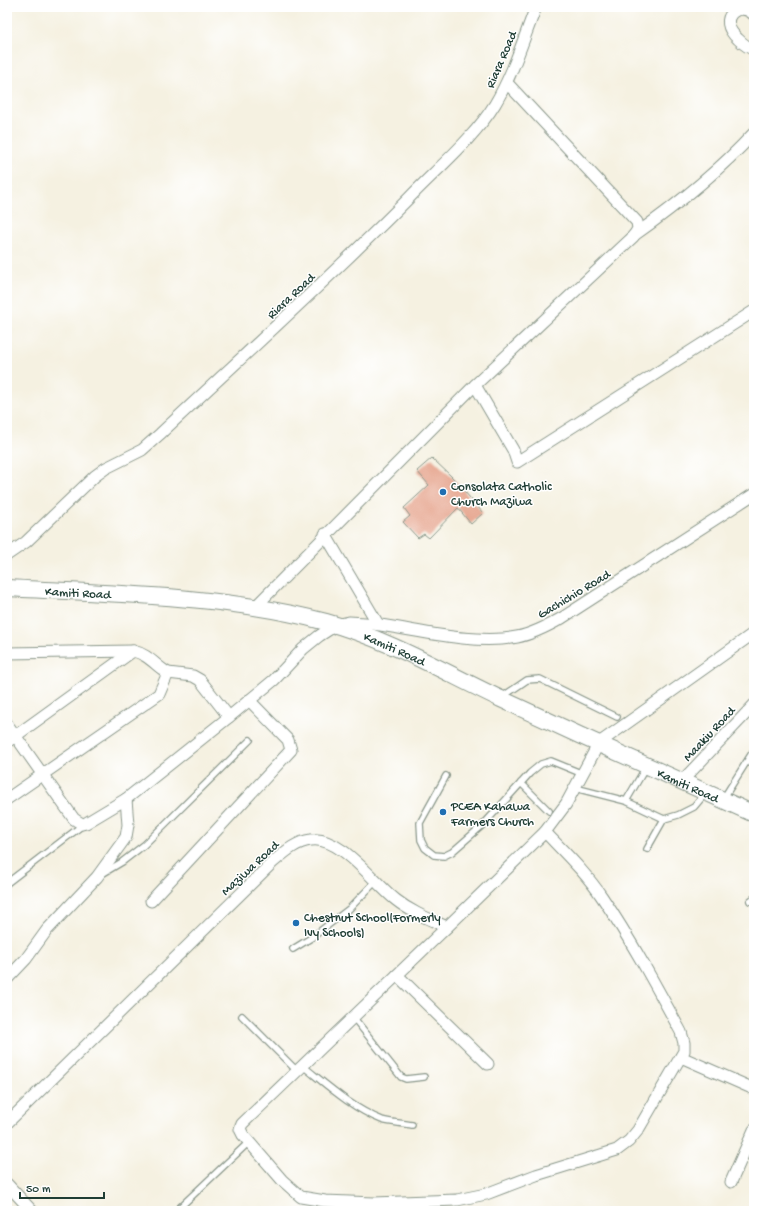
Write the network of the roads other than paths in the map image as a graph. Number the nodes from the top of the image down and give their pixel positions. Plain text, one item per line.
1 (536, 7) edge
2 (754, 15) edge
3 (754, 49) edge
4 (507, 83) junction
5 (754, 133) edge
6 (633, 237) junction
7 (754, 311) edge
8 (475, 385) junction
9 (754, 494) edge
10 (325, 534) junction
11 (7, 555) edge
12 (7, 588) edge
13 (255, 607) junction
14 (378, 624) junction
15 (336, 625) junction
16 (754, 633) edge
17 (133, 651) junction
18 (7, 653) edge
19 (168, 673) junction
20 (500, 698) junction
21 (249, 700) junction
22 (754, 705) edge
23 (229, 717) junction
24 (617, 717) dead end
25 (7, 724) edge
26 (12, 739) edge
27 (250, 740) dead end
28 (599, 743) junction
29 (754, 750) edge
30 (648, 765) junction
31 (583, 774) junction
32 (43, 775) junction
33 (446, 776) dead end
34 (682, 781) junction
35 (521, 783) junction
36 (575, 788) junction
37 (706, 792) junction
38 (126, 799) junction
39 (7, 800) edge
40 (723, 800) junction
41 (626, 801) junction
42 (549, 811) dead end
43 (754, 814) edge
44 (664, 819) junction
45 (86, 823) junction
46 (545, 832) junction
47 (647, 849) dead end
48 (97, 877) junction
49 (376, 881) junction
50 (7, 883) edge
51 (151, 900) dead end
52 (447, 927) junction
53 (293, 949) dead end
54 (397, 975) junction
55 (7, 979) edge
56 (242, 1016) dead end
57 (352, 1017) junction
58 (681, 1057) junction
59 (488, 1064) dead end
60 (300, 1068) junction
61 (424, 1076) dead end
62 (754, 1089) edge
63 (7, 1123) edge
64 (412, 1125) dead end
65 (754, 1130) edge
66 (249, 1142) junction
67 (731, 1182) dead end
68 (7, 1184) edge
69 (32, 1211) edge
70 (176, 1211) edge

1 - 4 street, Riara Road
2 - 3 street
4 - 6 street
4 - 11 street, Riara Road
5 - 6 street
6 - 8 street
7 - 8 street
8 - 10 street
9 - 14 street, Gachichio Road
10 - 13 street
10 - 14 street
12 - 13 main road, Kamiti Road
13 - 15 main road, Kamiti Road
14 - 15 street, Gachichio Road
15 - 20 main road, Kamiti Road
15 - 21 street
16 - 28 street
17 - 18 street
17 - 19 street
17 - 26 street
19 - 23 street
19 - 32 street
20 - 24 lane
20 - 28 main road, Kamiti Road
21 - 23 street
21 - 51 street
22 - 34 street, Maakiu Road
23 - 38 street
25 - 26 street
26 - 32 street
27 - 48 lane
28 - 30 main road, Kamiti Road
28 - 31 street
29 - 40 lane
30 - 34 main road, Kamiti Road
30 - 41 lane
31 - 35 lane
31 - 36 street
32 - 39 street
32 - 45 street
33 - 35 lane
34 - 37 main road, Kamiti Road
35 - 42 lane
36 - 41 lane
36 - 46 street
37 - 40 main road, Kamiti Road
37 - 44 lane
38 - 45 street
38 - 48 street
40 - 43 main road, Kamiti Road
41 - 44 lane
44 - 47 lane
45 - 50 lane
46 - 52 street
46 - 58 street
48 - 55 street
49 - 52 street, Maziwa Road
49 - 53 lane
49 - 63 street, Maziwa Road
52 - 54 street
54 - 57 street
54 - 59 street
56 - 60 lane
57 - 60 street
57 - 61 lane
58 - 62 street
58 - 66 street
60 - 64 lane
60 - 66 street
65 - 67 street
66 - 70 lane
68 - 69 street

